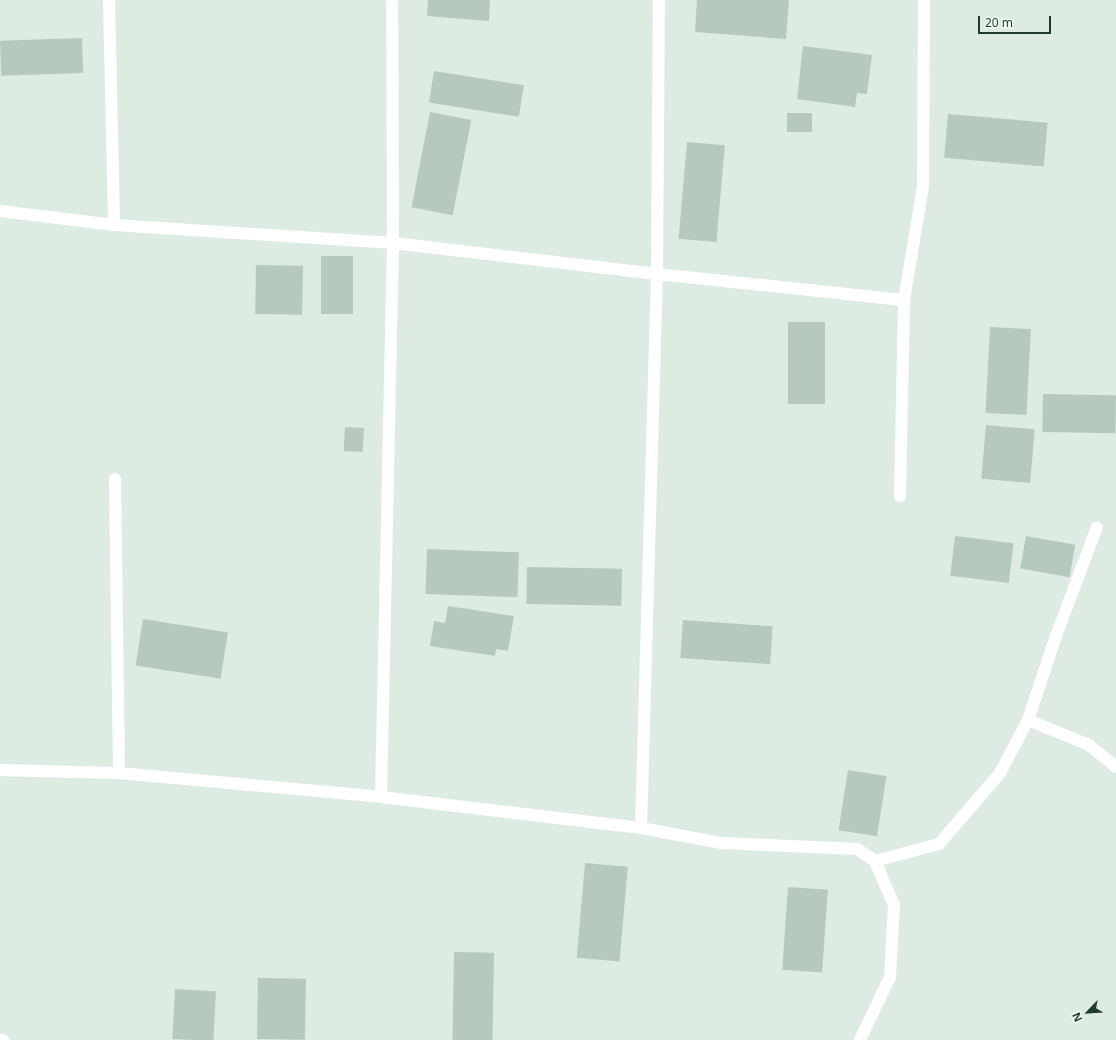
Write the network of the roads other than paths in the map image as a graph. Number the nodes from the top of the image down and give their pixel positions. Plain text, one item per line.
1 (109, 0) edge
2 (392, 0) edge
3 (659, 0) edge
4 (924, 0) edge
5 (0, 211) edge
6 (114, 225) junction
7 (393, 242) junction
8 (657, 274) junction
9 (904, 300) junction
10 (115, 479) dead end
11 (900, 496) dead end
12 (1097, 526) dead end
13 (1028, 720) junction
14 (1116, 766) edge
15 (0, 770) edge
16 (118, 774) junction
17 (381, 797) junction
18 (641, 828) junction
19 (875, 861) junction
20 (0, 1040) edge
21 (4, 1040) edge
22 (860, 1040) edge

1 - 6 street
2 - 7 street
3 - 8 street
4 - 9 street
5 - 6 street
6 - 7 street
7 - 8 street
7 - 17 street
8 - 9 street
8 - 18 street
9 - 11 street
10 - 16 street
12 - 13 street
13 - 14 street
13 - 19 street
15 - 16 street
16 - 17 street
17 - 18 street
18 - 19 street
19 - 22 street
20 - 21 street

